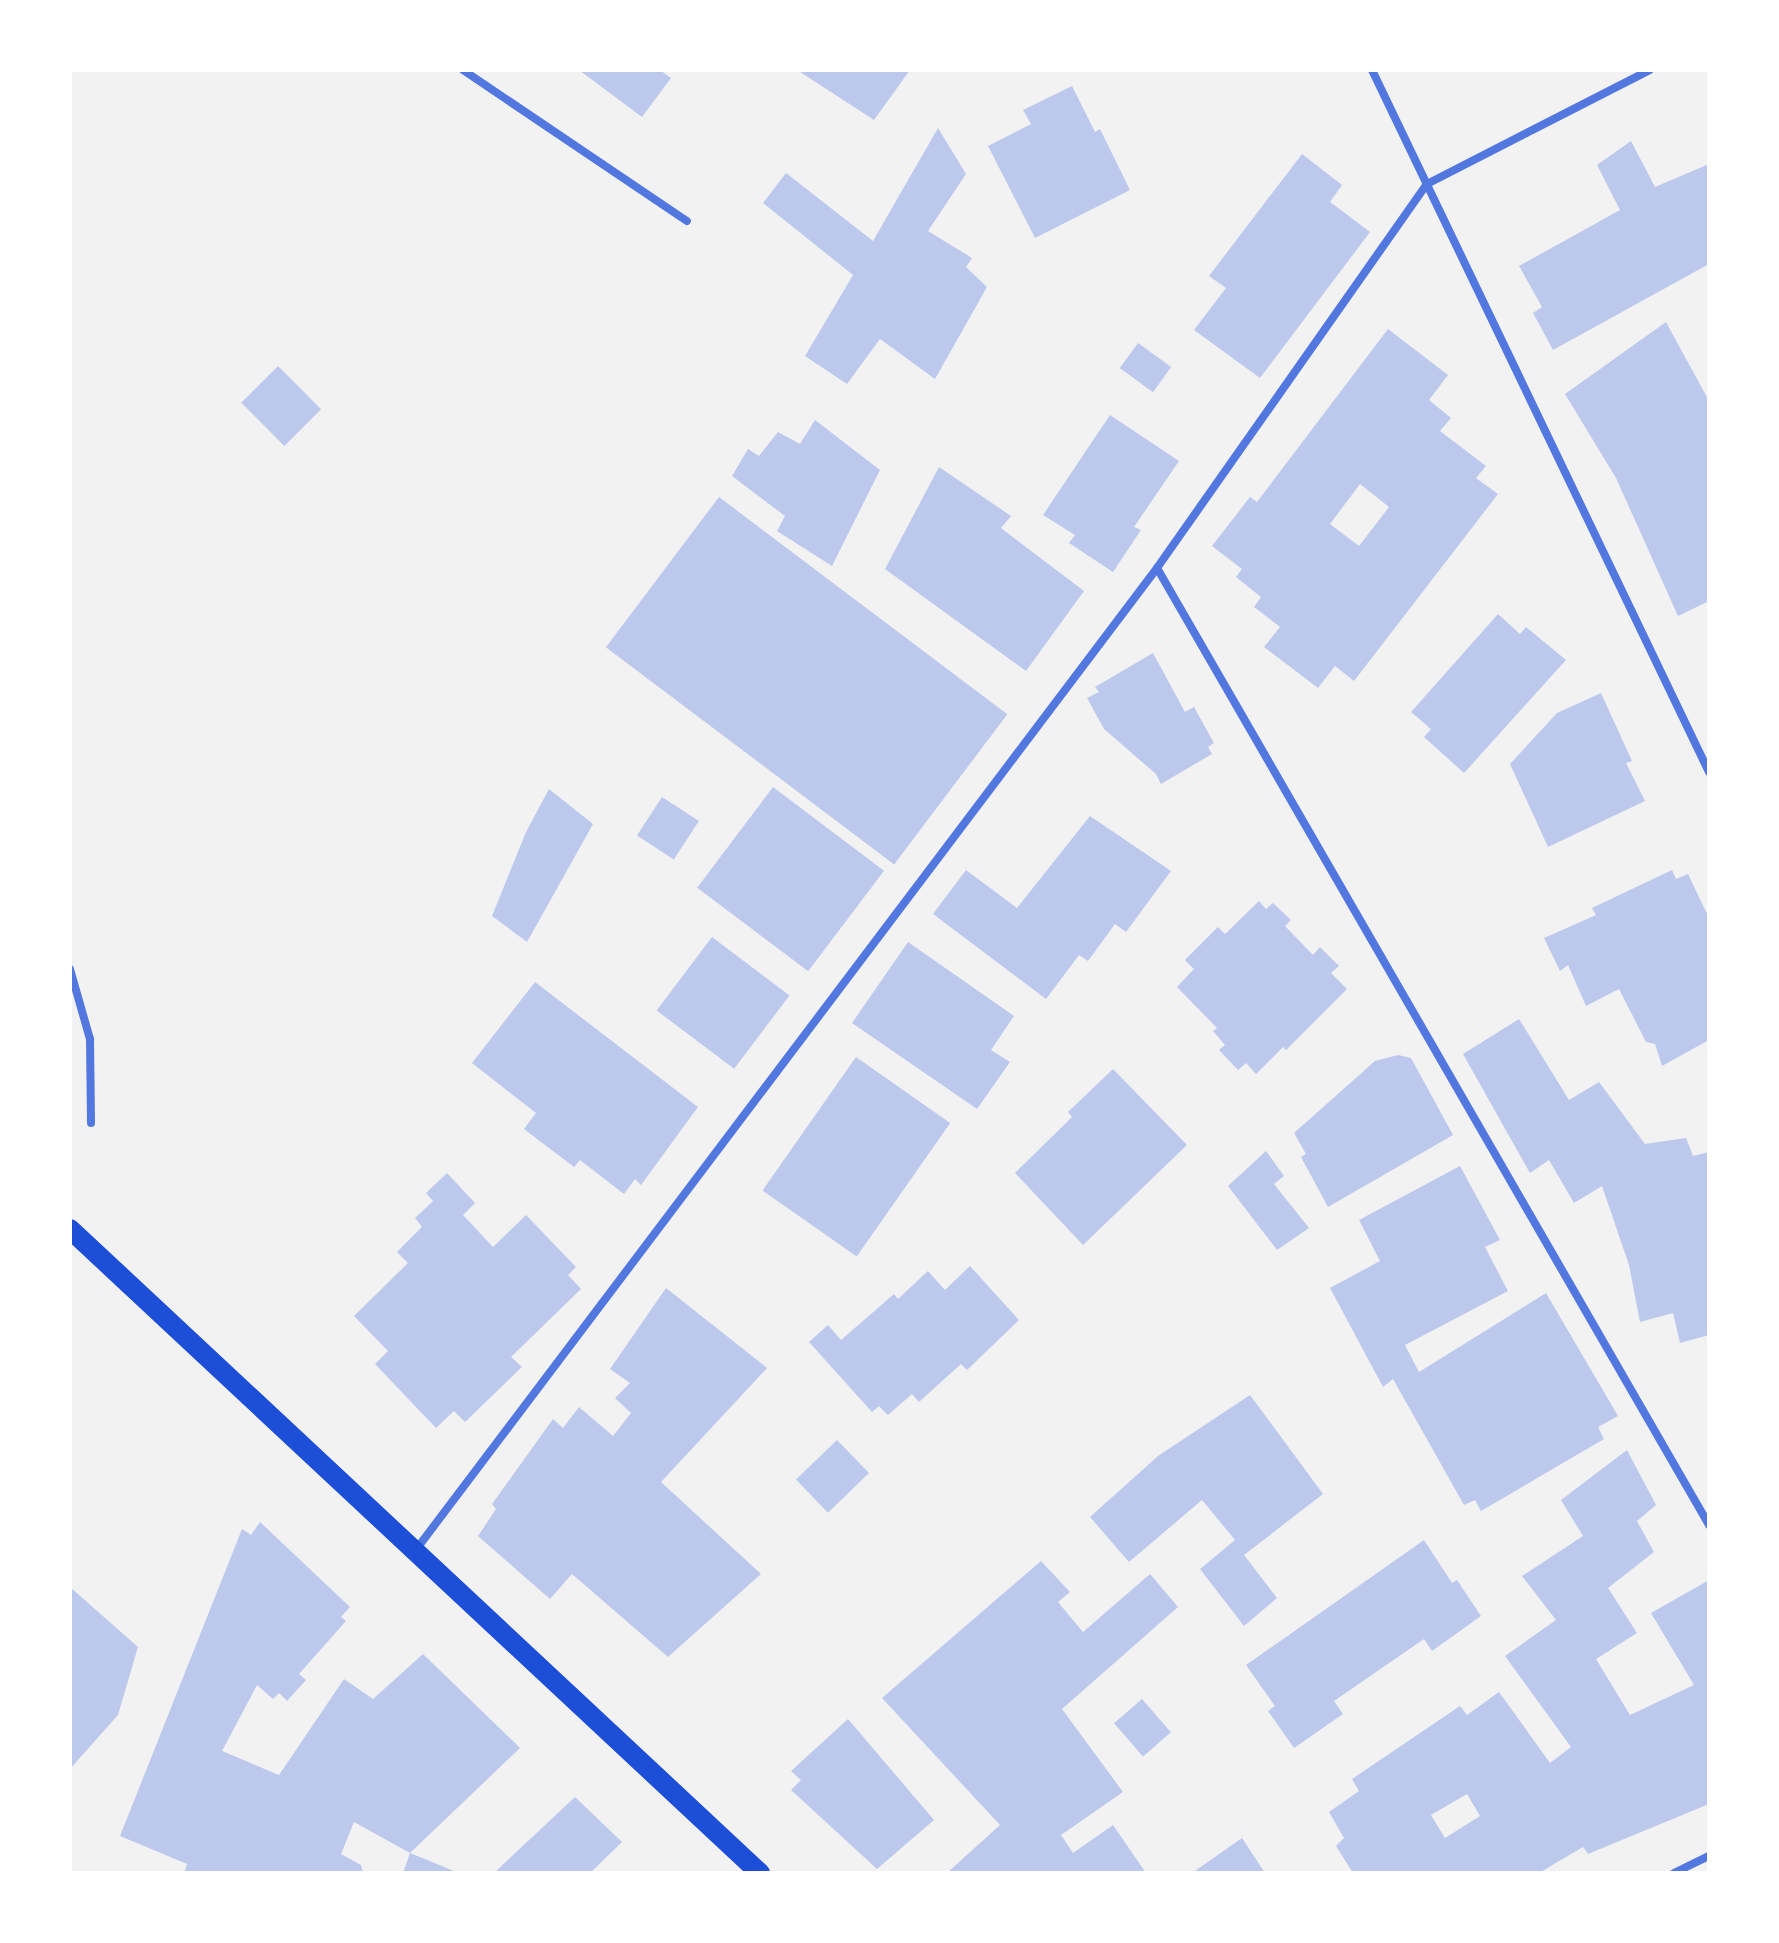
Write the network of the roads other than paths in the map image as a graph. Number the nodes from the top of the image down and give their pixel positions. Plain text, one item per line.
1 (463, 70) edge
2 (1372, 70) edge
3 (1650, 70) edge
4 (1427, 184) junction
5 (687, 221) dead end
6 (1157, 568) junction
7 (1709, 772) edge
8 (70, 969) edge
9 (91, 1123) dead end
10 (71, 1228) edge
11 (1709, 1525) edge
12 (414, 1552) junction
13 (1709, 1856) edge
14 (760, 1873) edge
15 (1674, 1873) edge

1 - 5 street
2 - 4 street
3 - 4 street
4 - 6 street
4 - 7 street
6 - 11 street
6 - 12 street
8 - 9 street
10 - 12 main road
12 - 14 main road
13 - 15 street

